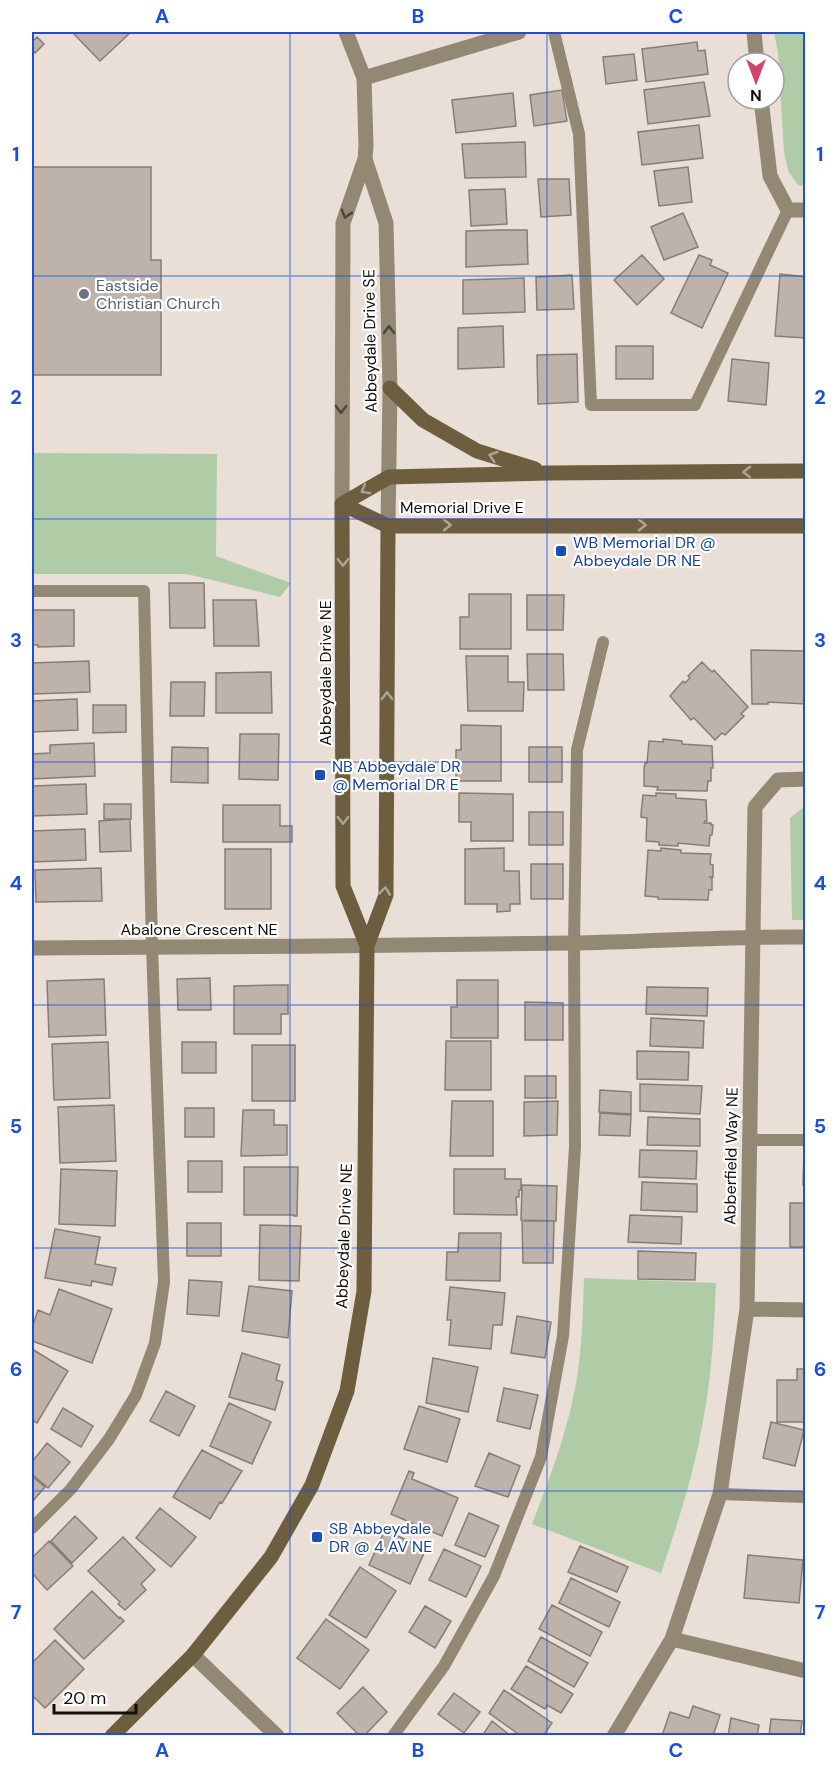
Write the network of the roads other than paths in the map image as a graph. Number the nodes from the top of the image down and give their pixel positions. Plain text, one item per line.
1 (346, 32) edge
2 (519, 32) edge
3 (554, 32) edge
4 (754, 32) edge
5 (756, 51) edge
6 (364, 78) junction
7 (762, 111) edge
8 (364, 159) junction
9 (788, 210) junction
10 (806, 210) edge
11 (390, 388) junction
12 (806, 471) edge
13 (549, 473) junction
14 (389, 477) junction
15 (342, 504) junction
16 (388, 526) junction
17 (806, 526) edge
18 (32, 591) edge
19 (603, 642) dead end
20 (806, 779) edge
21 (752, 936) junction
22 (806, 937) edge
23 (574, 943) junction
24 (367, 946) junction
25 (152, 947) junction
26 (32, 948) edge
27 (750, 1140) junction
28 (806, 1140) edge
29 (747, 1310) junction
30 (806, 1310) edge
31 (720, 1494) junction
32 (806, 1497) edge
33 (32, 1528) edge
34 (672, 1639) junction
35 (193, 1655) junction
36 (806, 1671) edge
37 (112, 1736) edge
38 (277, 1736) edge
39 (393, 1736) edge
40 (614, 1736) edge

1 - 6 street, Abbeydale Drive SE
2 - 6 street
3 - 9 lane
4 - 5 street
6 - 8 street, Abbeydale Drive SE
7 - 9 street
11 -> 8 street, Abbeydale Drive SE
8 -> 15 street, Abbeydale Drive SE
9 - 10 street
13 -> 11 street
11 - 14 street, Abbeydale Drive SE
12 -> 13 street, Memorial Drive E
13 - 14 street, Memorial Drive E
14 -> 15 street, Memorial Drive E
14 - 16 street, Abbeydale Drive SE
15 - 16 street, Memorial Drive E
15 -> 24 street, Abbeydale Drive NE
16 -> 17 street, Memorial Drive E
24 -> 16 street, Abbeydale Drive NE
18 - 25 lane
19 - 23 lane
20 - 21 street, Abberfield Way NE
21 - 22 street
21 - 23 street
21 - 27 street, Abberfield Way NE
23 - 24 street
23 - 39 lane
24 - 25 street, Abalone Crescent NE
24 - 35 street, Abbeydale Drive NE
25 - 26 street, Abalone Crescent NE
25 - 33 lane
27 - 28 lane
27 - 29 street, Abberfield Way NE
29 - 30 street
29 - 31 street, Abberfield Way NE
31 - 32 lane
31 - 34 street, Abberfield Way NE
34 - 36 street
34 - 40 street, Abberfield Way NE
35 - 37 street, Abbeydale Drive NE
35 - 38 street

